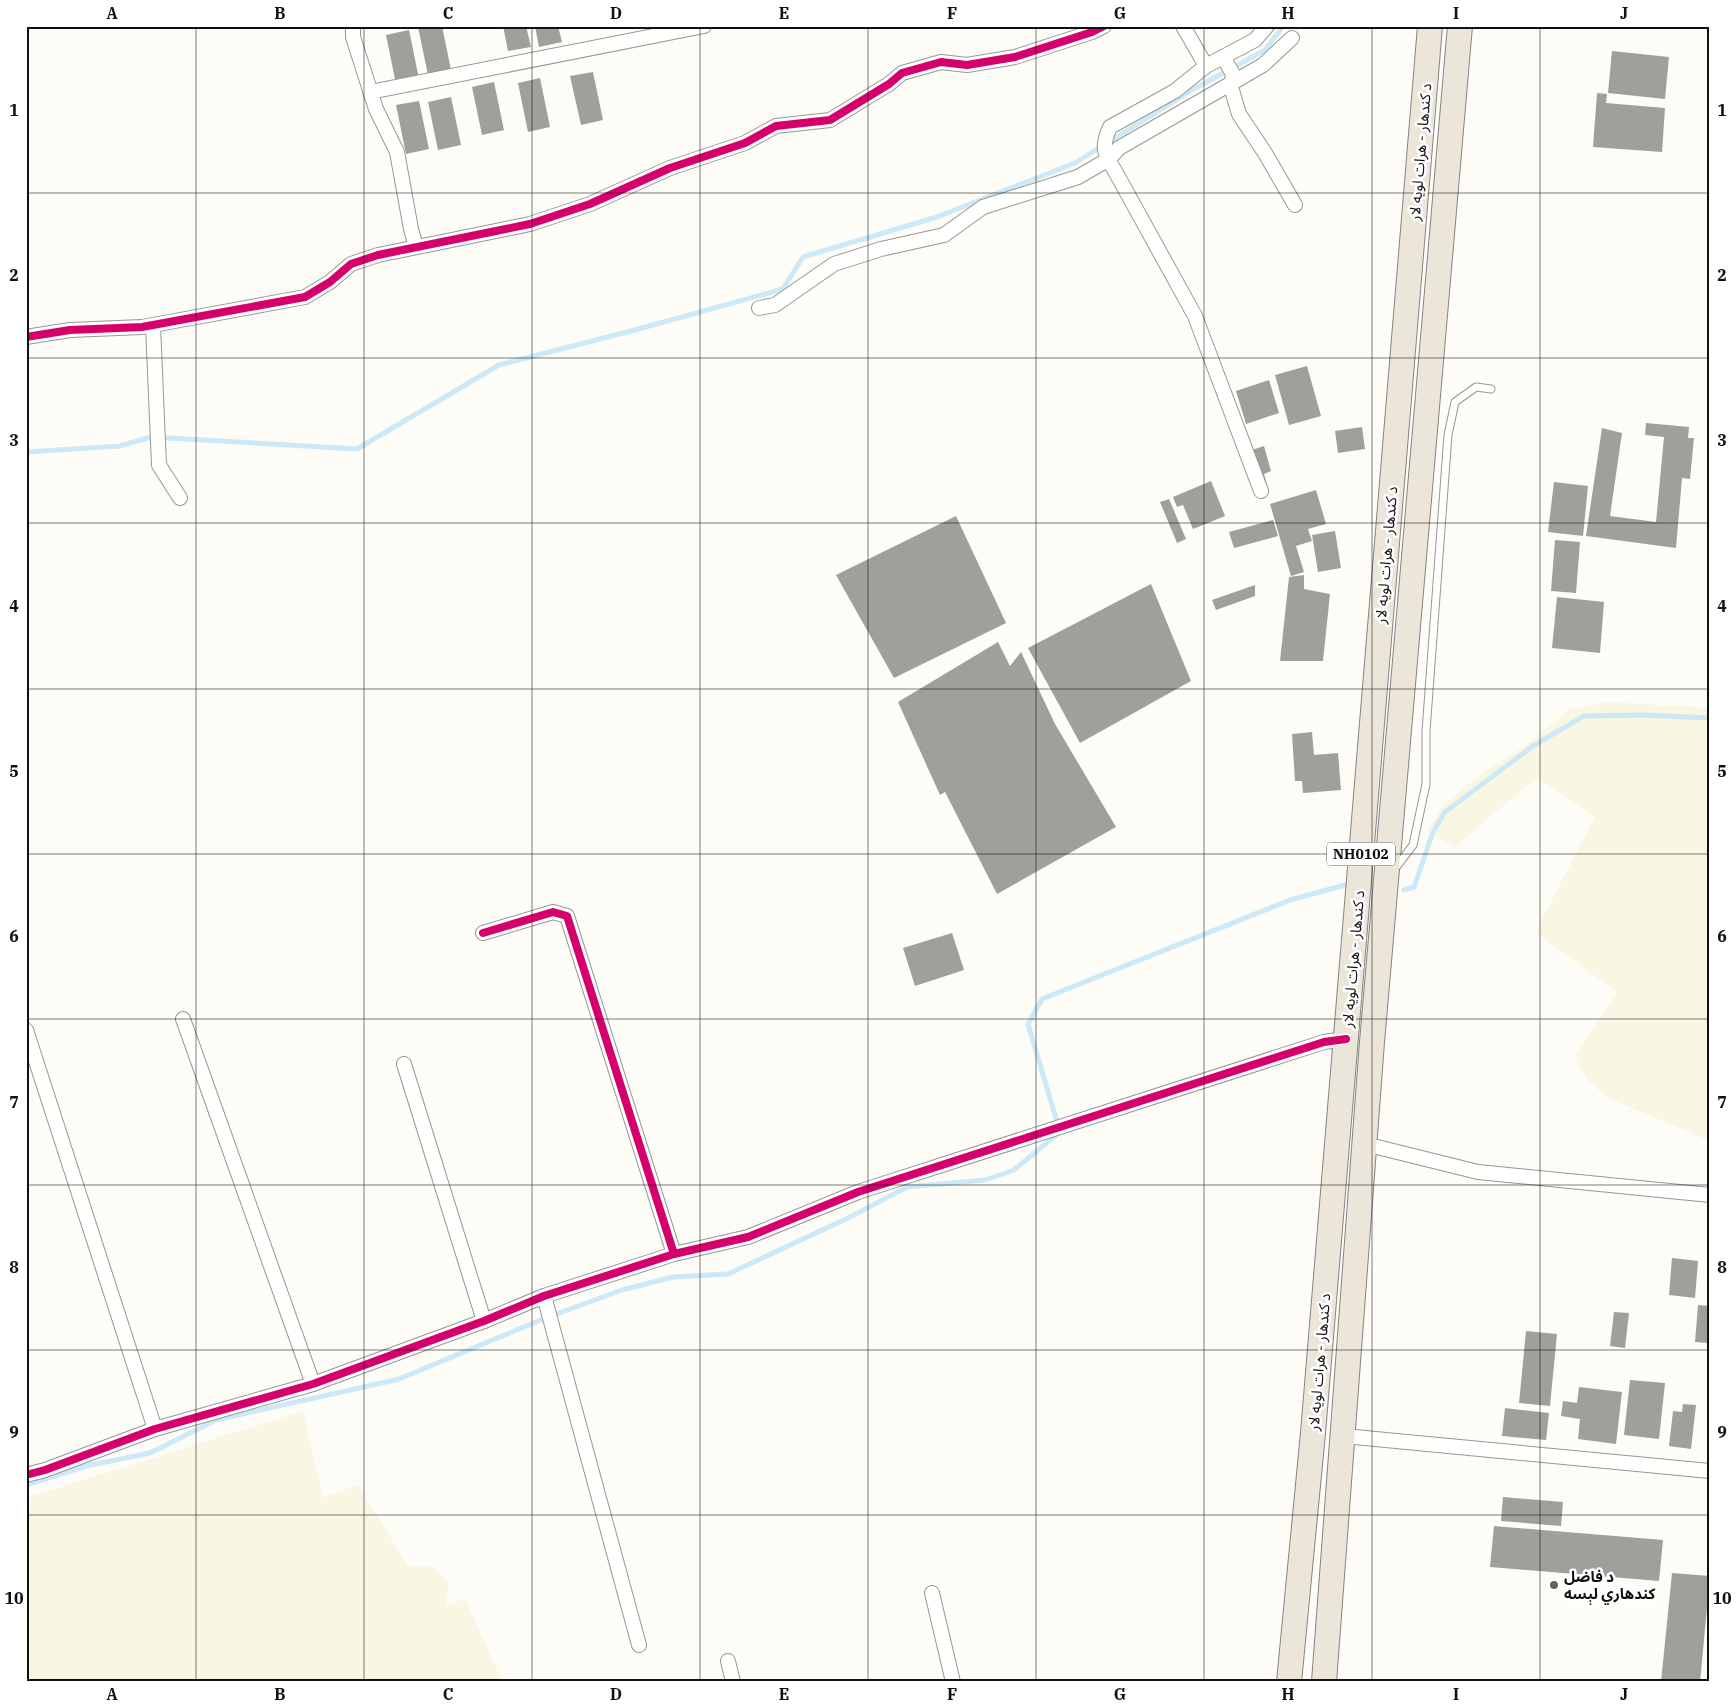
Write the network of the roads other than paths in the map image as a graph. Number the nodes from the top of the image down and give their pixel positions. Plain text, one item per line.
1 (353, 26) edge
2 (704, 26) edge
3 (1104, 26) edge
4 (1183, 26) edge
5 (1267, 26) edge
6 (1430, 26) edge
7 (1460, 26) edge
8 (1292, 38) dead end
9 (1206, 66) junction
10 (1228, 69) junction
11 (370, 92) junction
12 (1106, 158) junction
13 (1295, 205) dead end
14 (414, 240) junction
15 (759, 308) dead end
16 (153, 326) junction
17 (26, 337) edge
18 (1400, 387) junction
19 (1428, 388) junction
20 (1491, 389) dead end
21 (1260, 490) dead end
22 (180, 498) dead end
23 (1386, 881) junction
24 (483, 933) dead end
25 (183, 1019) dead end
26 (26, 1030) edge
27 (1346, 1039) junction
28 (1372, 1042) junction
29 (404, 1064) dead end
30 (1365, 1144) junction
31 (1710, 1195) edge
32 (674, 1254) junction
33 (545, 1302) junction
34 (484, 1321) junction
35 (313, 1384) junction
36 (155, 1429) junction
37 (1344, 1436) junction
38 (1710, 1471) edge
39 (26, 1475) edge
40 (1303, 1539) junction
41 (1335, 1540) junction
42 (932, 1593) dead end
43 (639, 1645) dead end
44 (728, 1661) dead end
45 (733, 1682) edge
46 (953, 1682) edge
47 (1289, 1682) edge
48 (1324, 1682) edge

1 - 11 street
2 - 11 street
3 - 14 street
4 - 9 street
5 - 10 street
6 - 18 highway, د کندهار - هرات لويه لار / NH0102
7 - 19 highway, د کندهار - هرات لويه لار / NH0102
8 - 10 street
9 - 10 street
9 - 12 street
10 - 12 street
10 - 13 street
11 - 14 street
12 - 15 street
12 - 21 street
14 - 16 street
16 - 17 street
16 - 22 street
18 - 19 highway
18 - 27 highway, د کندهار - هرات لويه لار / NH0102
19 - 23 highway, د کندهار - هرات لويه لار / NH0102
20 - 23 lane
23 - 28 highway, د کندهار - هرات لويه لار / NH0102
24 - 32 street
25 - 35 street
26 - 36 street
27 - 28 highway
27 - 32 street
27 - 40 highway, د کندهار - هرات لويه لار / NH0102
28 - 30 highway, د کندهار - هرات لويه لار / NH0102
29 - 34 street
30 - 31 street
30 - 37 highway, د کندهار - هرات لويه لار / NH0102
32 - 33 street
33 - 34 street
33 - 43 street
34 - 35 street
35 - 36 street
36 - 39 street
37 - 38 street
37 - 41 highway, د کندهار - هرات لويه لار / NH0102
40 - 41 highway
40 - 47 highway, د کندهار - هرات لويه لار / NH0102
41 - 48 highway, د کندهار - هرات لويه لار / NH0102
42 - 46 street
44 - 45 street

